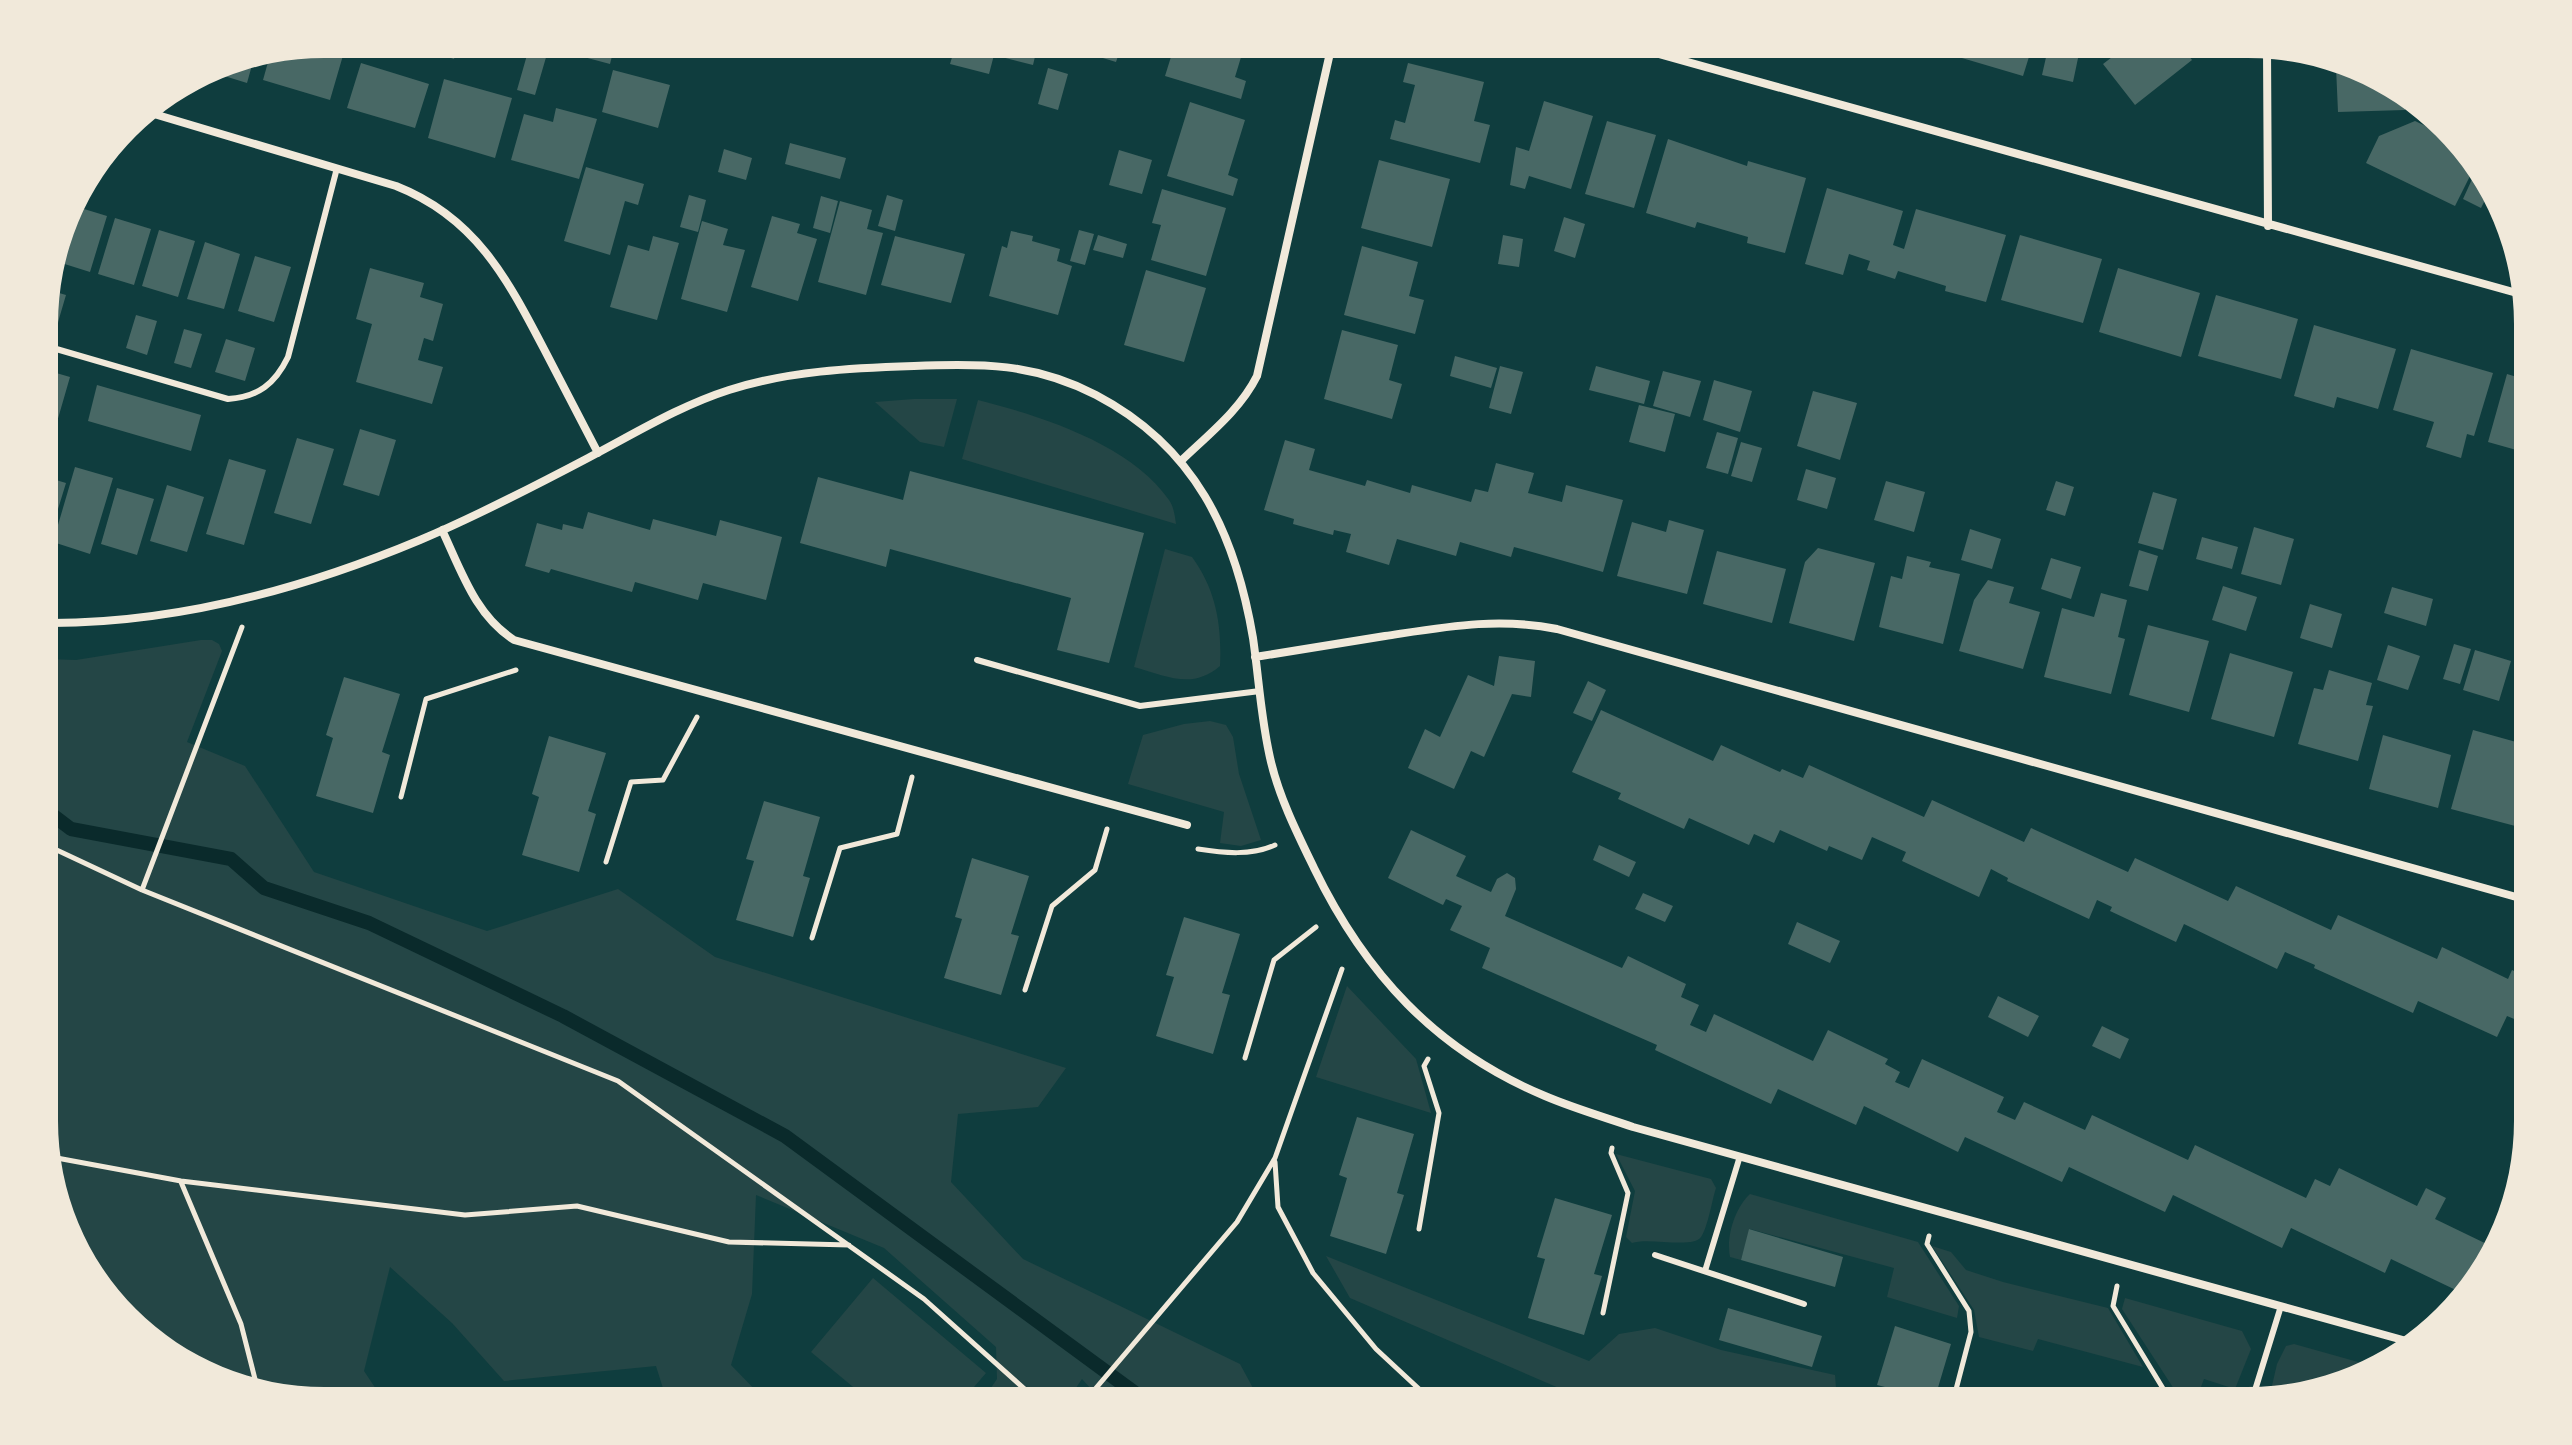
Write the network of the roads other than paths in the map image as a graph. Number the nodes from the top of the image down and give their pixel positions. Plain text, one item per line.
1 (1329, 58) edge
2 (1673, 58) edge
3 (2267, 59) edge
4 (160, 116) edge
5 (337, 168) junction
6 (2268, 226) junction
7 (2511, 292) edge
8 (58, 350) edge
9 (598, 453) junction
10 (1182, 460) junction
11 (442, 530) junction
12 (58, 622) edge
13 (1255, 657) junction
14 (977, 660) dead end
15 (1260, 691) junction
16 (1187, 825) road end
17 (2513, 896) edge
18 (1740, 1156) junction
19 (1655, 1255) dead end
20 (1705, 1271) junction
21 (1804, 1304) dead end
22 (2281, 1306) junction
23 (2400, 1339) edge
24 (2256, 1386) edge

1 - 10 street
2 - 6 street
3 - 6 street
4 - 5 street
5 - 8 lane
5 - 9 street
6 - 7 street
9 - 10 street
9 - 11 street
10 - 13 street
11 - 12 street
11 - 16 street
13 - 15 street
13 - 17 street
14 - 15 lane
15 - 18 street
18 - 20 lane
18 - 22 street
19 - 20 lane
20 - 21 lane
22 - 23 street
22 - 24 lane

